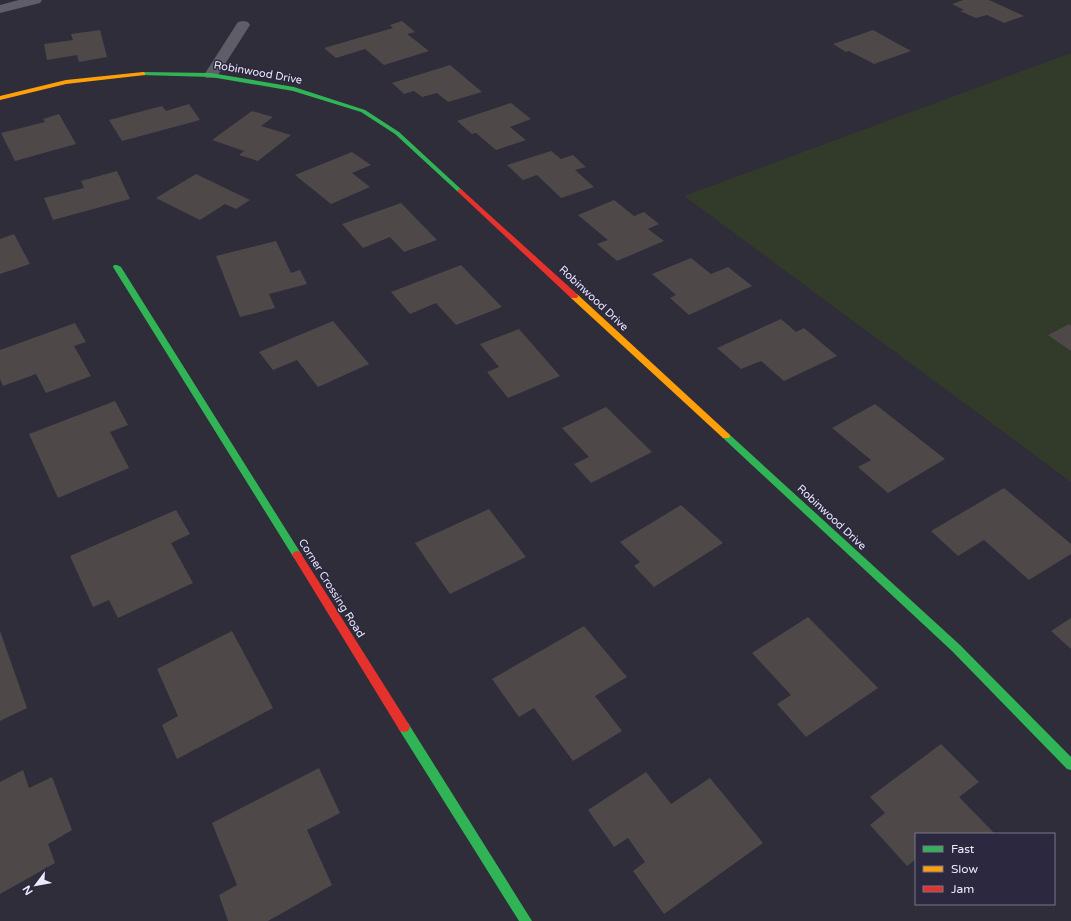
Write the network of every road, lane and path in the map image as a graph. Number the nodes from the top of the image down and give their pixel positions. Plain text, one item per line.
1 (35, 0) edge
2 (0, 9) edge
3 (243, 25) dead end
4 (211, 75) junction
5 (0, 98) edge
6 (117, 267) dead end
7 (1071, 765) edge
8 (526, 921) edge

1 - 2 street
3 - 4 street
4 - 5 street, Robinwood Drive
4 - 7 street, Robinwood Drive
6 - 8 street, Corner Crossing Road

